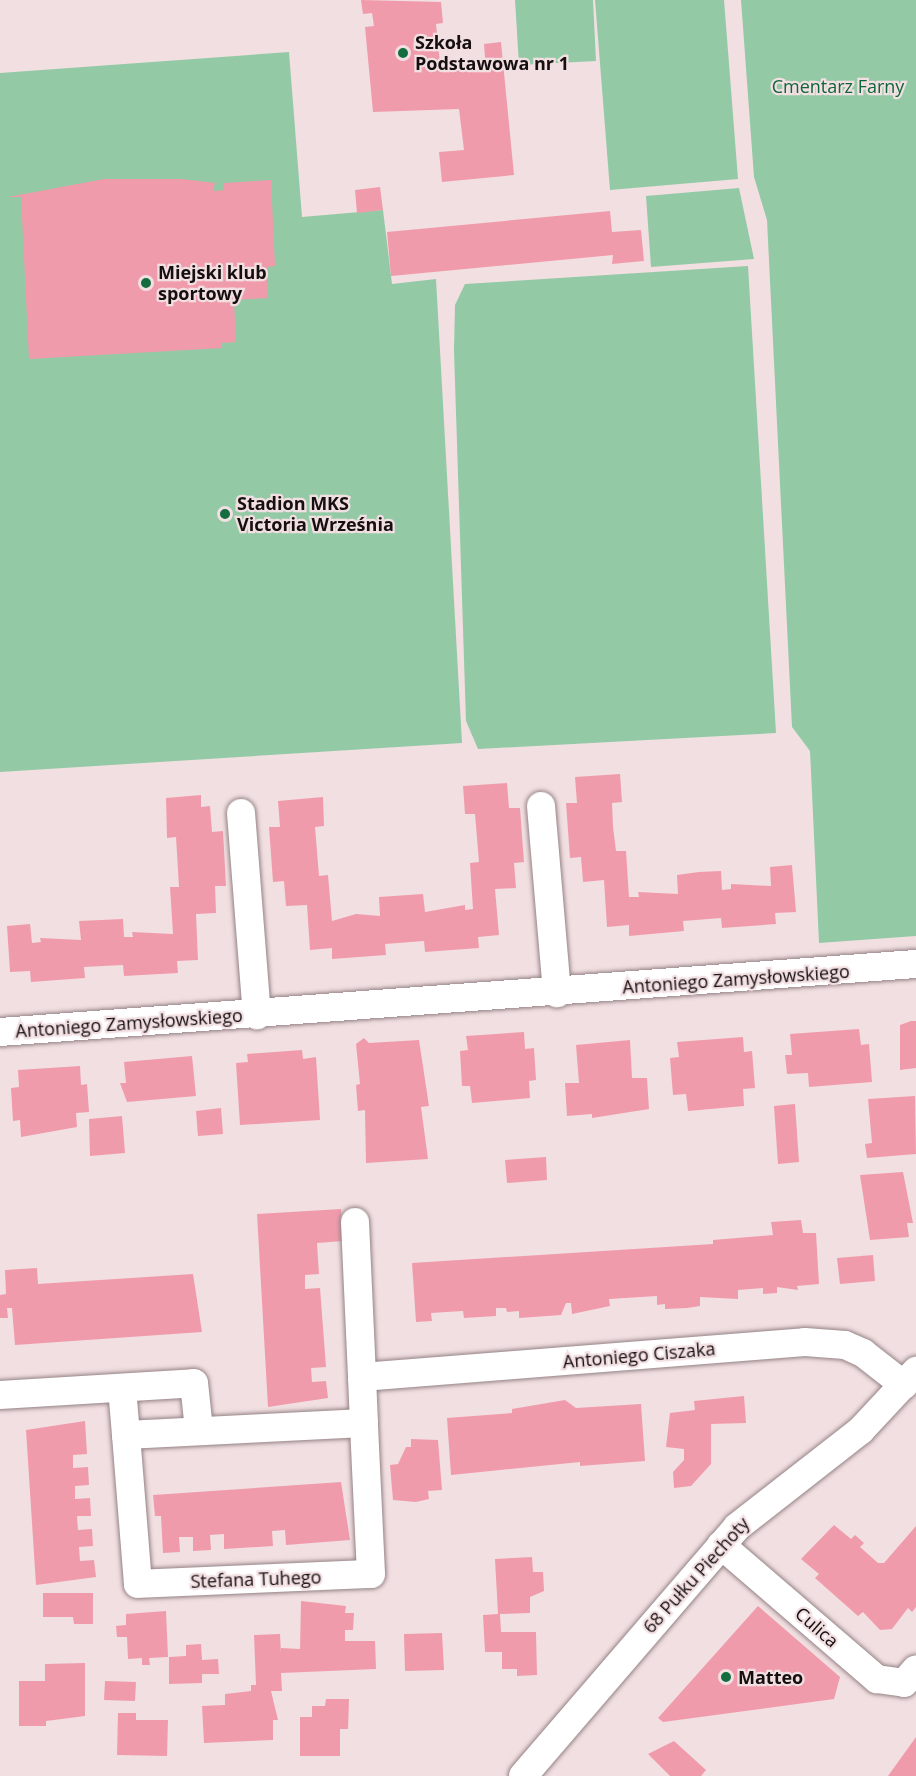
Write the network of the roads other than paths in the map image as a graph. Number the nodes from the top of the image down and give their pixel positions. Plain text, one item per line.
1 (541, 806) dead end
2 (242, 813) dead end
3 (916, 964) edge
4 (557, 993) junction
5 (257, 1015) junction
6 (0, 1032) edge
7 (355, 1222) dead end
8 (913, 1375) edge
9 (362, 1377) junction
10 (122, 1388) junction
11 (0, 1395) edge
12 (364, 1423) junction
13 (199, 1430) junction
14 (126, 1435) junction
15 (721, 1545) junction
16 (916, 1669) edge
17 (523, 1776) edge

1 - 4 street
2 - 5 street, Antoniego Zamysłowskiego
3 - 4 street, Antoniego Zamysłowskiego
4 - 5 street, Antoniego Zamysłowskiego
5 - 6 street, Antoniego Zamysłowskiego
7 - 9 street
8 - 9 street, Antoniego Ciszaka
8 - 15 street, 68 Pułku Piechoty
9 - 12 street
10 - 11 street
10 - 13 street
10 - 14 street
12 - 13 street
12 - 14 street, Stefana Tuhego
13 - 14 street
15 - 16 street, Culica
15 - 17 street, 68 Pułku Piechoty

